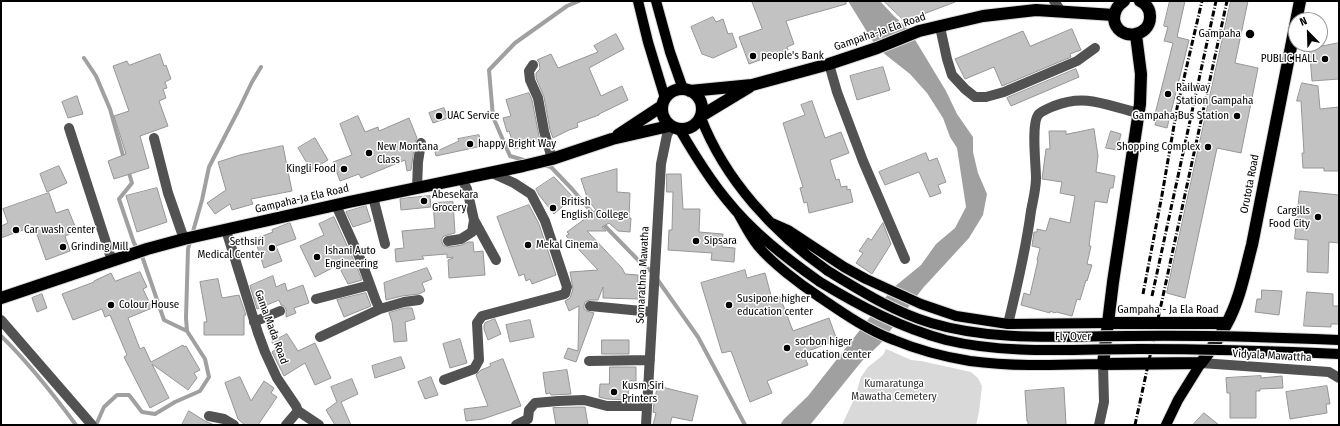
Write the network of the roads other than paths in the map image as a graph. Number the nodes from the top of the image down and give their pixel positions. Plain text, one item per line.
1 (638, 1) edge
2 (656, 1) edge
3 (1054, 1) edge
4 (1124, 1) edge
5 (1140, 1) edge
6 (1300, 1) edge
7 (1061, 11) junction
8 (1114, 15) junction
9 (940, 27) junction
10 (1136, 35) junction
11 (1095, 48) dead end
12 (829, 64) junction
13 (533, 65) dead end
14 (752, 85) junction
15 (687, 90) junction
16 (663, 102) junction
17 (1139, 113) junction
18 (701, 117) junction
19 (673, 127) junction
20 (69, 128) dead end
21 (154, 138) dead end
22 (612, 138) junction
23 (421, 144) dead end
24 (548, 160) junction
25 (497, 172) junction
26 (462, 179) junction
27 (417, 188) junction
28 (373, 197) junction
29 (336, 205) junction
30 (738, 212) junction
31 (474, 220) junction
32 (772, 223) junction
33 (226, 230) junction
34 (184, 239) junction
35 (448, 241) dead end
36 (385, 244) dead end
37 (905, 259) dead end
38 (496, 260) dead end
39 (112, 261) junction
40 (370, 285) junction
41 (1, 298) edge
42 (316, 299) dead end
43 (419, 300) dead end
44 (590, 306) dead end
45 (380, 309) junction
46 (280, 311) dead end
47 (652, 312) junction
48 (1, 320) edge
49 (254, 322) junction
50 (1108, 322) junction
51 (1008, 324) junction
52 (1227, 324) junction
53 (320, 337) dead end
54 (1339, 340) edge
55 (1339, 354) edge
56 (589, 360) dead end
57 (650, 360) junction
58 (1103, 364) junction
59 (1201, 364) junction
60 (1339, 378) edge
61 (444, 380) dead end
62 (646, 406) junction
63 (298, 410) junction
64 (209, 416) dead end
65 (529, 422) edge
66 (92, 425) edge
67 (234, 425) edge
68 (286, 425) edge
69 (319, 425) edge
70 (516, 425) edge
71 (646, 425) edge
72 (1099, 425) edge
73 (1166, 425) edge

1 - 16 main road
2 - 15 main road
3 - 7 street
4 - 8 highway
5 - 10 highway
6 - 52 highway, Orutota Road
7 - 8 highway, Gampaha-Ja Ela Road
7 - 9 highway, Gampaha-Ja Ela Road
8 - 10 highway
9 - 11 street
9 - 12 highway, Gampaha-Ja Ela Road
10 - 17 highway
12 - 14 highway, Gampaha-Ja Ela Road
12 - 37 street
13 - 24 street
14 - 15 highway, Gampaha-Ja Ela Road
14 - 18 highway, Gampaha-Ja Ela Road
15 - 16 highway
15 - 18 highway
16 - 19 highway
16 - 22 highway, Gampaha-Ja Ela Road
17 - 50 highway
17 - 51 street
18 - 19 highway
18 - 32 main road, Fly Over
19 - 22 highway, Gampaha-Ja Ela Road
19 - 30 main road
19 - 47 street, Somarathna Mawatha
20 - 39 street
21 - 34 street
22 - 24 highway, Gampaha-Ja Ela Road
23 - 27 street
24 - 25 highway, Gampaha-Ja Ela Road
25 - 26 highway, Gampaha-Ja Ela Road
25 - 61 street
26 - 27 highway, Gampaha-Ja Ela Road
26 - 31 street
27 - 28 highway, Gampaha-Ja Ela Road
28 - 29 highway, Gampaha-Ja Ela Road
28 - 36 street
29 - 33 highway, Gampaha-Ja Ela Road
29 - 40 street
30 - 55 main road, Fly Over, bridge
30 - 58 main road
31 - 35 street
31 - 38 street
32 - 51 main road
32 - 54 main road, Fly Over, bridge
33 - 34 highway, Gampaha-Ja Ela Road
33 - 49 street, Gama Mada Road
34 - 39 highway, Gampaha-Ja Ela Road
39 - 41 highway, Gampaha-Ja Ela Road
40 - 42 street
40 - 45 street
43 - 45 street
44 - 47 street
45 - 53 street
46 - 49 street
47 - 57 street, Somarathna Mawatha
48 - 66 street
49 - 63 street, Gama Mada Road
50 - 51 main road
50 - 52 highway, Gampaha - Ja Ela Road
50 - 58 highway
52 - 59 highway, Orutota Road
56 - 57 street
57 - 62 street, Somarathna Mawatha
58 - 59 highway
58 - 72 street
59 - 60 street, Vidyala Mawattha
59 - 73 main road
62 - 65 street
62 - 71 street, Somarathna Mawatha
63 - 68 street
63 - 69 street
64 - 67 street
65 - 70 street

